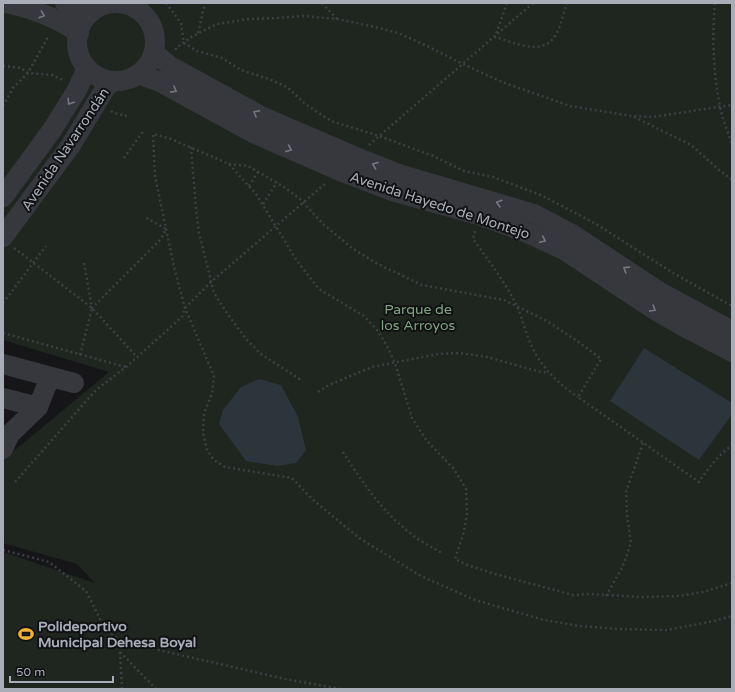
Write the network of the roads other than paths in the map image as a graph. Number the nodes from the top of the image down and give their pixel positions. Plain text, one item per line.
1 (5, 3) edge
2 (115, 3) edge
3 (148, 10) edge
4 (61, 11) edge
5 (92, 12) junction
6 (79, 34) junction
7 (154, 53) junction
8 (87, 68) junction
9 (138, 74) junction
10 (113, 80) junction
11 (3, 197) edge
12 (7, 242) edge
13 (732, 331) edge
14 (732, 352) edge
15 (3, 364) edge
16 (50, 377) junction
17 (74, 383) dead end
18 (3, 398) edge
19 (38, 407) junction
20 (5, 438) edge

1 -> 4 street
2 - 3 street
2 - 5 street
3 - 7 street
4 - 5 street
4 - 6 street
5 - 6 street
6 - 8 street
7 - 9 street
13 -> 7 street
8 - 10 street
8 -> 11 street, Avenida Navarrondán
9 - 10 street
9 -> 14 street, Avenida Hayedo de Montejo
10 - 12 street, Avenida Navarrondán
15 - 16 street
16 - 17 street
16 - 19 street
18 - 19 street
19 - 20 street

